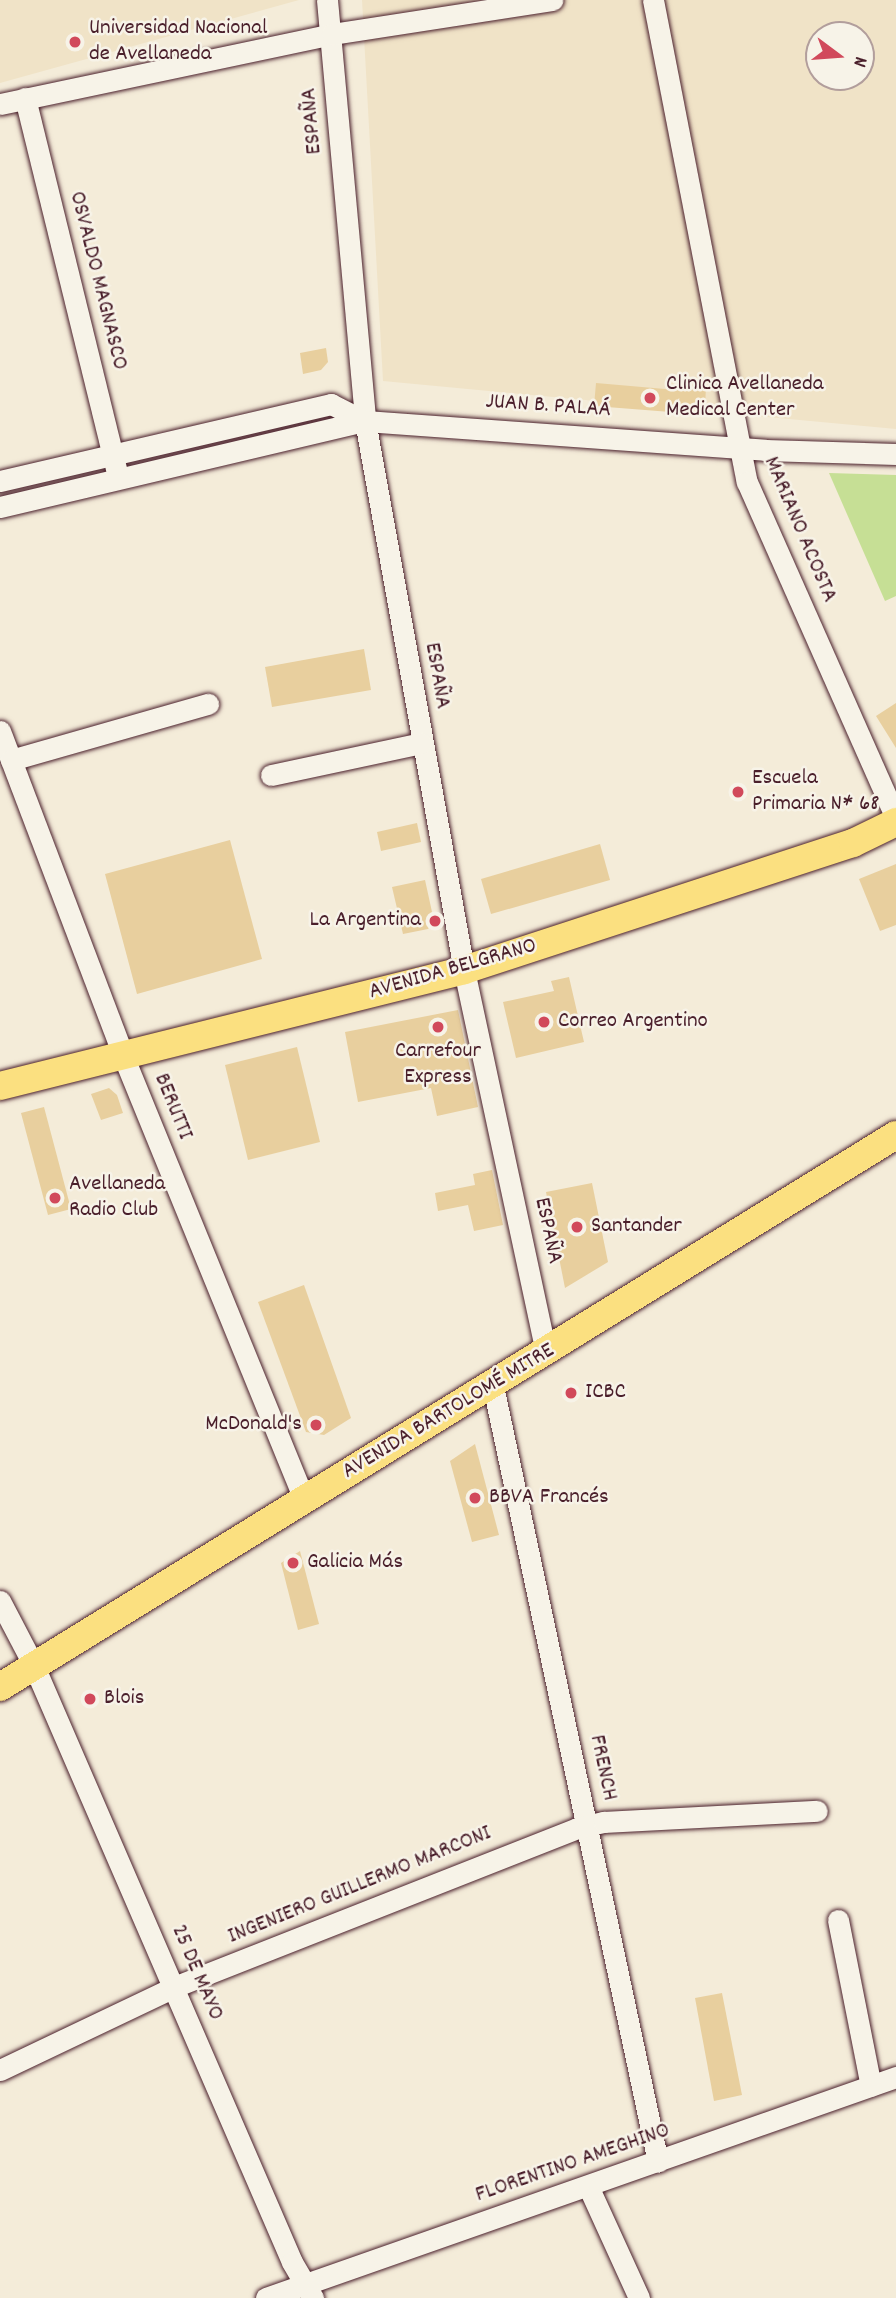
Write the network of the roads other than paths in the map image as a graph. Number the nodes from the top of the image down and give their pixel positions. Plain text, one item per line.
1 (327, 0) edge
2 (552, 0) edge
3 (653, 0) edge
4 (332, 34) junction
5 (24, 98) junction
6 (0, 104) edge
7 (365, 421) junction
8 (738, 447) junction
9 (111, 453) junction
10 (896, 454) edge
11 (118, 478) junction
12 (0, 481) edge
13 (0, 507) edge
14 (208, 704) dead end
15 (0, 731) edge
16 (421, 743) junction
17 (11, 760) junction
18 (271, 775) dead end
19 (896, 821) edge
20 (464, 970) junction
21 (124, 1058) junction
22 (0, 1086) edge
23 (896, 1135) edge
24 (546, 1353) junction
25 (493, 1386) junction
26 (304, 1499) junction
27 (0, 1601) edge
28 (34, 1666) junction
29 (0, 1687) edge
30 (817, 1811) dead end
31 (588, 1825) junction
32 (838, 1920) dead end
33 (174, 1987) junction
34 (0, 2070) edge
35 (896, 2077) edge
36 (871, 2086) junction
37 (658, 2162) junction
38 (588, 2186) junction
39 (309, 2291) edge
40 (266, 2298) edge
41 (639, 2298) edge

1 - 4 street, ESPAÑA
2 - 4 street
3 - 8 street, MARIANO ACOSTA
4 - 5 street
4 - 7 street, ESPAÑA
5 - 6 street
5 - 9 street, OSVALDO MAGNASCO
7 - 8 street, JUAN B. PALAÁ
7 - 9 street, JUAN B. PALAÁ
7 - 11 street, JUAN B. PALAÁ
7 - 16 street, ESPAÑA
8 - 10 street, JUAN B. PALAÁ
8 - 19 street, MARIANO ACOSTA
9 - 11 street, OSVALDO MAGNASCO
9 - 12 street, JUAN B. PALAÁ
11 - 13 street, JUAN B. PALAÁ
14 - 17 street
15 - 17 street, BERUTTI
16 - 18 street
16 - 20 street, ESPAÑA
17 - 21 street, BERUTTI
19 - 20 main road, AVENIDA BELGRANO
20 - 21 main road, AVENIDA BELGRANO
20 - 24 street, ESPAÑA
21 - 22 main road, AVENIDA BELGRANO
21 - 26 street, BERUTTI
23 - 24 main road, AVENIDA BARTOLOMÉ MITRE
24 - 25 main road, AVENIDA BARTOLOMÉ MITRE
25 - 26 main road, AVENIDA BARTOLOMÉ MITRE
25 - 31 street, FRENCH
26 - 28 main road, AVENIDA BARTOLOMÉ MITRE
27 - 28 street, 25 DE MAYO
28 - 29 main road, AVENIDA BARTOLOMÉ MITRE
28 - 33 street, 25 DE MAYO
30 - 31 street, INGENIERO GUILLERMO MARCONI
31 - 33 street, INGENIERO GUILLERMO MARCONI
31 - 37 street, FRENCH
32 - 36 street
33 - 34 street, INGENIERO GUILLERMO MARCONI
33 - 39 street, 25 DE MAYO
35 - 36 street, FLORENTINO AMEGHINO
36 - 37 street, FLORENTINO AMEGHINO
37 - 38 street, FLORENTINO AMEGHINO
38 - 39 street, FLORENTINO AMEGHINO
38 - 41 street
39 - 40 street, FLORENTINO AMEGHINO

